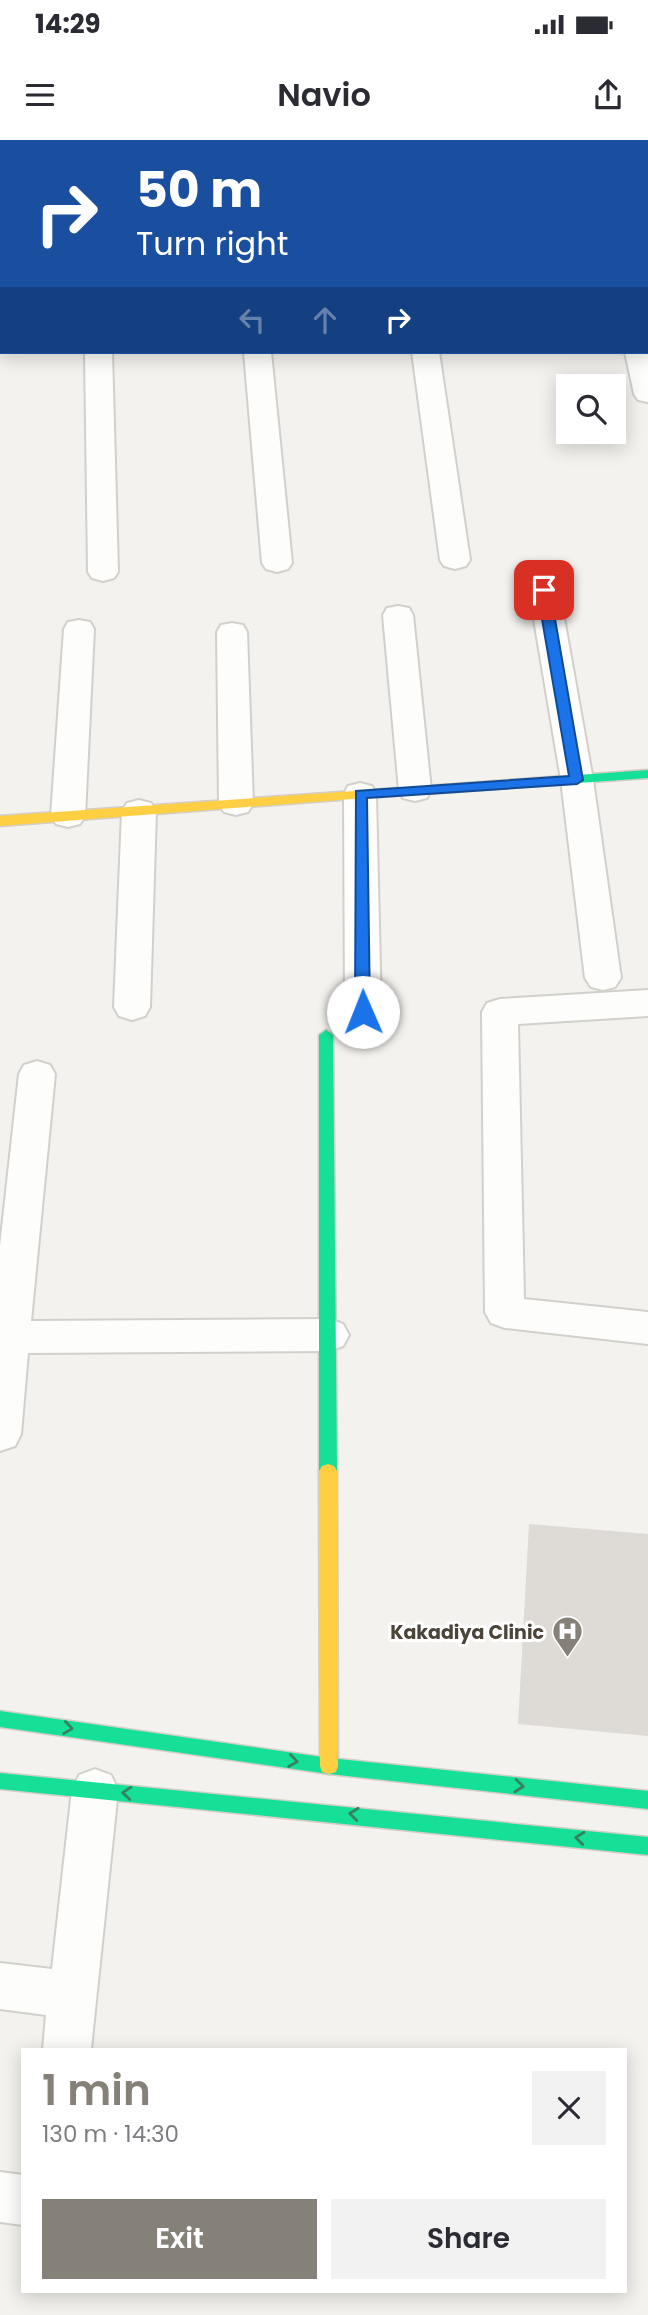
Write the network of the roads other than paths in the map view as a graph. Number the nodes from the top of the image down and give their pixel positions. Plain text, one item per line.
1 (98, 354) edge
2 (257, 354) edge
3 (425, 354) edge
4 (639, 354) edge
5 (648, 394) edge
6 (455, 560) dead end
7 (277, 563) dead end
8 (103, 572) dead end
9 (544, 590) dead end
10 (398, 615) dead end
11 (79, 629) dead end
12 (232, 632) dead end
13 (648, 774) edge
14 (577, 780) junction
15 (415, 790) junction
16 (360, 794) junction
17 (236, 804) junction
18 (139, 811) junction
19 (68, 816) junction
20 (0, 821) edge
21 (603, 978) dead end
22 (648, 1003) edge
23 (132, 1007) dead end
24 (363, 1012) dead end
25 (326, 1035) dead end
26 (37, 1073) dead end
27 (648, 1328) edge
28 (329, 1335) junction
29 (10, 1337) junction
30 (0, 1434) edge
31 (0, 1719) edge
32 (329, 1766) junction
33 (0, 1781) edge
34 (95, 1790) junction
35 (648, 1800) edge
36 (648, 1846) edge
37 (0, 1986) edge
38 (72, 1995) junction
39 (67, 2048) edge
40 (0, 2197) edge
41 (21, 2200) edge

1 - 8 street
2 - 7 street
3 - 6 street
4 - 5 street
9 - 14 street
10 - 15 street
11 - 19 street
12 - 17 street
13 - 14 street
14 - 15 street
14 - 21 street
15 - 16 street
16 - 17 street
16 - 24 street
17 - 18 street
18 - 19 street
18 - 23 street
19 - 20 street
22 - 27 street
25 - 28 street
26 - 29 street
28 - 29 street
28 - 32 street
29 - 30 street
31 -> 32 street
32 -> 35 street
33 - 34 street
36 -> 34 street
34 - 38 street
37 - 38 street
38 - 39 street
40 - 41 street

